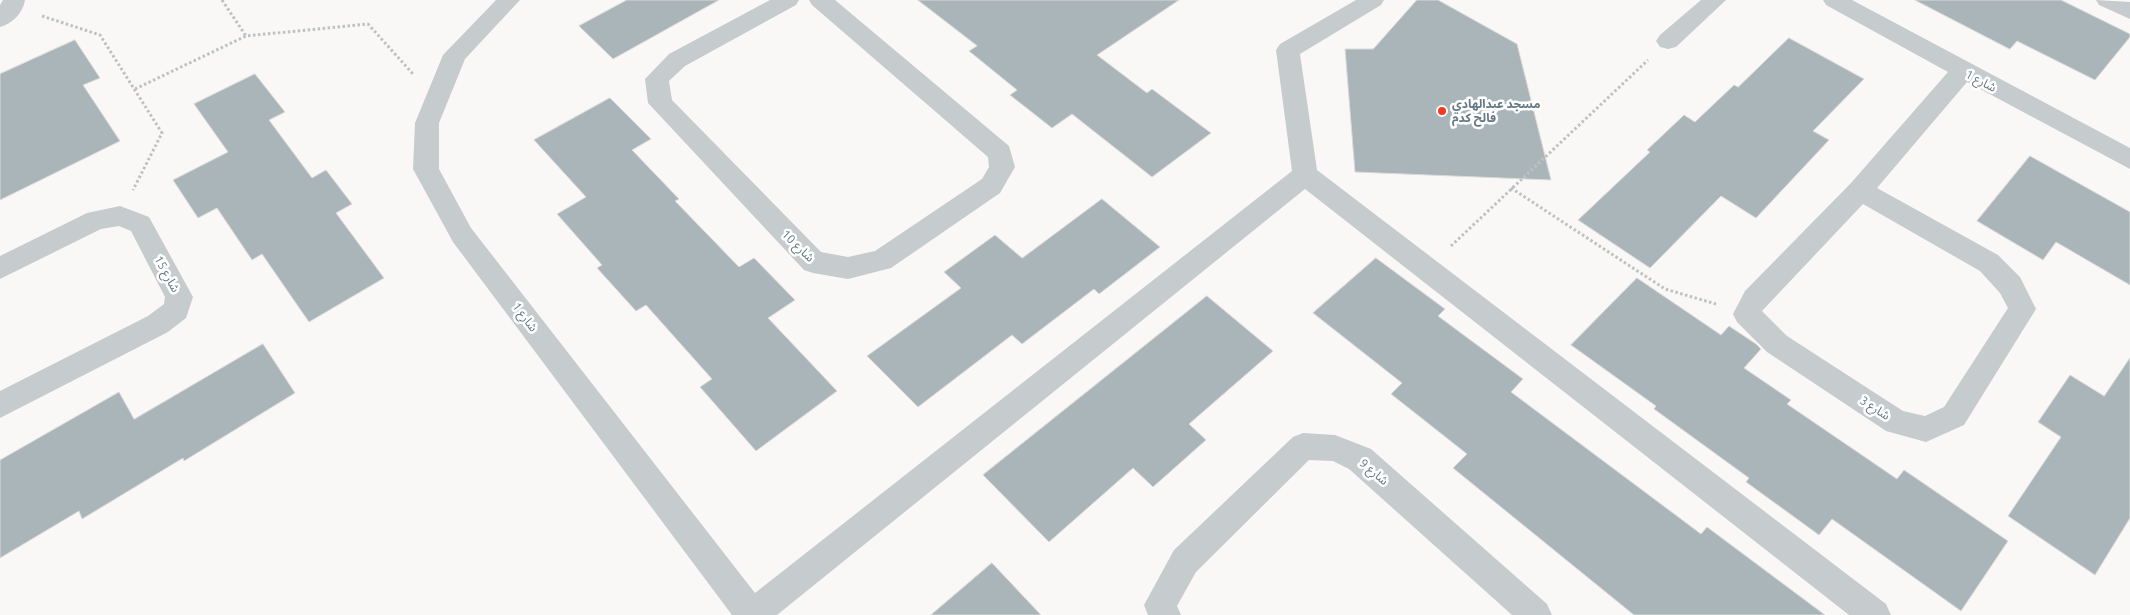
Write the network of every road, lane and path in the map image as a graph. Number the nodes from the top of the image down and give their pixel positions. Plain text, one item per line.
1 (222, 0) edge
2 (509, 0) edge
3 (788, 0) edge
4 (820, 0) edge
5 (1373, 0) edge
6 (1715, 0) edge
7 (1834, 0) edge
8 (2107, 0) edge
9 (9, 8) edge
10 (2130, 11) edge
11 (246, 36) junction
12 (1668, 41) joint
13 (1963, 71) junction
14 (136, 89) junction
15 (436, 100) junction
16 (2130, 159) edge
17 (1305, 175) junction
18 (1511, 188) junction
19 (1860, 190) junction
20 (120, 216) junction
21 (0, 268) edge
22 (1427, 269) junction
23 (1747, 314) junction
24 (0, 405) edge
25 (752, 615) edge
26 (1165, 615) edge
27 (1536, 615) edge
28 (1875, 615) edge

1 - 11 path
2 - 15 street, شارع 1
3 - 4 street, شارع 10
5 - 17 street
6 - 12 street
7 - 13 street, شارع 1
8 - 10 street
9 - 14 path
11 - 14 path
11 - 15 path
12 - 18 path
13 - 16 street, شارع 1
13 - 19 street
14 - 20 path
15 - 25 street, شارع 1
17 - 22 street
17 - 25 street
18 - 22 path
18 - 23 path
19 - 23 street
19 - 23 street, شارع 3
20 - 21 street
20 - 24 street, شارع 15
22 - 28 street
26 - 27 street, شارع 9

